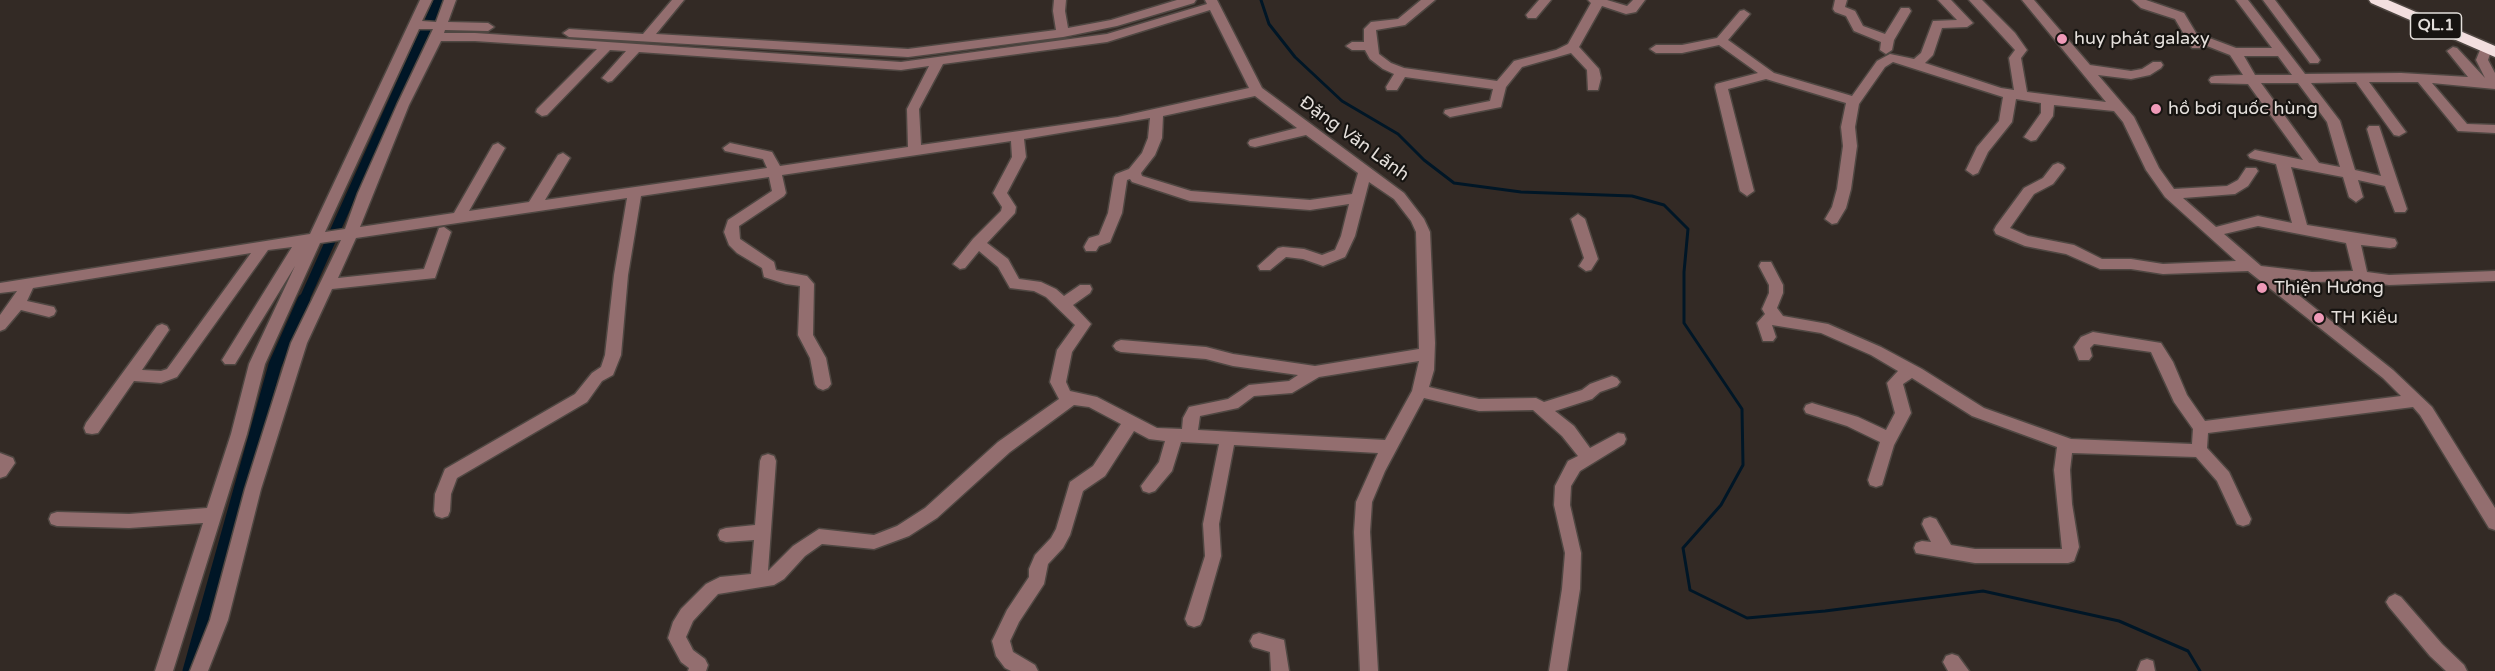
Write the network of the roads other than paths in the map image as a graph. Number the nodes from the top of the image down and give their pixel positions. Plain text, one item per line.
1 (426, 0) edge
2 (450, 0) edge
3 (678, 0) edge
4 (1060, 0) edge
5 (1190, 0) edge
6 (1429, 0) edge
7 (1545, 0) edge
8 (1639, 0) edge
9 (1841, 0) edge
10 (1944, 0) edge
11 (1975, 0) edge
12 (2028, 0) edge
13 (2138, 0) edge
14 (2242, 0) edge
15 (2269, 0) edge
16 (2376, 0) edge
17 (2395, 0) edge
18 (1596, 1) edge
19 (1212, 3) edge
20 (1162, 4) edge
21 (1905, 11) dead end
22 (1744, 14) dead end
23 (1532, 15) dead end
24 (430, 28) junction
25 (1063, 33) junction
26 (647, 37) junction
27 (1888, 40) junction
28 (1721, 41) junction
29 (607, 45) junction
30 (1352, 46) dead end
31 (1371, 46) junction
32 (1573, 47) junction
33 (636, 48) junction
34 (2492, 48) edge
35 (1656, 49) dead end
36 (2453, 51) dead end
37 (2235, 52) junction
38 (2280, 52) junction
39 (1890, 58) junction
40 (908, 59) junction
41 (2314, 60) dead end
42 (938, 61) junction
43 (1917, 63) junction
44 (2157, 65) dead end
45 (2087, 69) junction
46 (1402, 72) junction
47 (1769, 75) junction
48 (2359, 77) junction
49 (608, 78) dead end
50 (2421, 78) junction
51 (2250, 79) junction
52 (2302, 79) junction
53 (2215, 80) dead end
54 (2479, 82) junction
55 (2494, 84) edge
56 (1500, 86) junction
57 (1392, 87) dead end
58 (1593, 87) dead end
59 (1257, 91) junction
60 (2015, 95) junction
61 (2047, 100) junction
62 (1853, 101) junction
63 (2119, 107) junction
64 (1157, 111) junction
65 (542, 112) dead end
66 (1450, 113) dead end
67 (2374, 129) dead end
68 (2495, 129) edge
69 (1309, 130) junction
70 (2399, 132) dead end
71 (1017, 136) junction
72 (2031, 137) dead end
73 (1255, 143) dead end
74 (498, 148) dead end
75 (730, 148) dead end
76 (915, 151) junction
77 (2255, 155) dead end
78 (563, 158) dead end
79 (2282, 160) junction
80 (2315, 167) junction
81 (2058, 168) dead end
82 (1973, 170) dead end
83 (1365, 171) junction
84 (2251, 171) dead end
85 (775, 172) junction
86 (1134, 172) junction
87 (2350, 174) junction
88 (2390, 182) junction
89 (1748, 191) dead end
90 (635, 192) junction
91 (2169, 194) junction
92 (2356, 197) dead end
93 (1358, 198) junction
94 (533, 208) junction
95 (2400, 209) dead end
96 (458, 219) junction
97 (1578, 219) dead end
98 (1832, 219) dead end
99 (2301, 229) junction
100 (444, 231) dead end
101 (2212, 232) junction
102 (348, 234) junction
103 (316, 239) junction
104 (2352, 239) junction
105 (978, 243) junction
106 (2390, 243) dead end
107 (264, 246) junction
108 (1091, 247) dead end
109 (960, 264) dead end
110 (1265, 266) dead end
111 (1586, 266) dead end
112 (1766, 266) dead end
113 (2255, 269) junction
114 (2361, 276) junction
115 (2495, 276) edge
116 (28, 284) junction
117 (327, 284) junction
118 (0, 288) edge
119 (1086, 289) dead end
120 (1064, 303) junction
121 (18, 304) junction
122 (49, 311) dead end
123 (1778, 320) junction
124 (0, 325) edge
125 (162, 330) dead end
126 (1768, 336) dead end
127 (1121, 346) dead end
128 (1427, 354) junction
129 (2085, 356) dead end
130 (230, 360) dead end
131 (1315, 372) junction
132 (1913, 372) junction
133 (130, 375) junction
134 (1612, 382) dead end
135 (823, 384) dead end
136 (1420, 391) junction
137 (1071, 399) junction
138 (2416, 400) junction
139 (1542, 409) junction
140 (1812, 409) dead end
141 (1131, 422) junction
142 (92, 428) dead end
143 (2201, 428) junction
144 (1182, 435) junction
145 (1227, 437) junction
146 (1889, 439) junction
147 (1618, 440) dead end
148 (2065, 446) junction
149 (1390, 447) junction
150 (2199, 450) junction
151 (1587, 456) junction
152 (0, 460) edge
153 (768, 461) dead end
154 (0, 471) edge
155 (1876, 480) dead end
156 (1149, 486) dead end
157 (442, 511) dead end
158 (213, 515) junction
159 (2493, 516) edge
160 (57, 519) dead end
161 (2243, 519) dead end
162 (1930, 524) dead end
163 (762, 532) junction
164 (726, 535) dead end
165 (1922, 548) dead end
166 (1946, 552) junction
167 (759, 582) junction
168 (2395, 602) dead end
169 (1194, 619) dead end
170 (1259, 641) dead end
171 (164, 671) edge
172 (199, 671) edge
173 (697, 671) edge
174 (1029, 671) edge
175 (1280, 671) edge
176 (1369, 671) edge
177 (1558, 671) edge
178 (2458, 671) edge

1 - 24 street
2 - 24 street
3 - 26 street
4 - 25 street
5 - 20 street
6 - 31 street
7 - 23 street
8 - 18 street
9 - 27 street
10 - 43 street
11 - 60 street
12 - 45 street
13 - 37 street
14 - 38 street
15 - 41 street
16 - 34 highway, QL.1
17 - 34 highway, QL.1
18 - 32 street
19 - 42 street
19 - 59 street, Đặng Văn Lãnh
20 - 25 street
21 - 27 street
22 - 28 street
24 - 26 street
24 - 29 street
24 - 102 street
24 - 103 street
25 - 40 street
26 - 40 street
27 - 39 street
28 - 35 street
28 - 47 street
29 - 33 street
29 - 65 street
30 - 31 street
31 - 46 street
32 - 56 street
32 - 58 street
33 - 40 street
33 - 49 street
34 - 55 street
36 - 54 street
37 - 38 street
37 - 51 street
38 - 52 street
39 - 43 street
39 - 62 street
40 - 42 street
42 - 76 street
43 - 60 street
44 - 45 street
45 - 63 street
46 - 56 street
46 - 57 street
47 - 62 street
47 - 89 street
48 - 50 street
48 - 52 street
48 - 70 street
50 - 54 street
50 - 68 street
51 - 52 street
51 - 53 street
51 - 80 street
52 - 87 street
54 - 55 street
56 - 66 street
59 - 64 street
59 - 69 street, Đặng Văn Lãnh
60 - 61 street
60 - 82 street
61 - 63 street
61 - 72 street
62 - 98 street
63 - 91 street
64 - 71 street
64 - 86 street
67 - 88 street
69 - 73 street
69 - 83 street, Đặng Văn Lãnh
71 - 76 street
71 - 105 street
74 - 96 street
75 - 85 street
76 - 85 street
77 - 79 street
78 - 94 street
79 - 80 street
79 - 99 street
80 - 87 street
81 - 113 street
83 - 93 street
83 - 128 street, Đặng Văn Lãnh
84 - 91 street
85 - 90 street
85 - 135 street
86 - 93 street
86 - 108 street
87 - 88 street
87 - 92 street
88 - 95 street
90 - 94 street
90 - 157 street
91 - 101 street
93 - 110 street
94 - 96 street
96 - 102 street
97 - 111 street
99 - 101 street
99 - 104 street
100 - 117 street
101 - 113 street
102 - 103 street
102 - 117 street
103 - 107 street
103 - 130 street
103 - 158 street
104 - 106 street
104 - 114 street
105 - 109 street
105 - 120 street
107 - 116 street
107 - 133 street
112 - 123 street
113 - 114 street
113 - 138 street
114 - 115 street
116 - 118 street
116 - 121 street
117 - 172 street
119 - 120 street
120 - 137 street
121 - 122 street
121 - 124 street
123 - 126 street
123 - 132 street
125 - 133 street
127 - 131 street
128 - 131 street
128 - 136 street, Đặng Văn Lãnh
129 - 143 street
131 - 144 street
132 - 146 street
132 - 148 street
133 - 142 street
134 - 139 street
136 - 139 street
136 - 149 street, Đặng Văn Lãnh
137 - 141 street
137 - 167 street
138 - 143 street
138 - 159 street
139 - 151 street
140 - 146 street
141 - 144 street
141 - 174 street
143 - 150 street
144 - 145 street
144 - 156 street
145 - 149 street
145 - 169 street
146 - 155 street
147 - 151 street
148 - 150 street
148 - 166 street
149 - 176 street, Đặng Văn Lãnh
150 - 161 street
151 - 177 street
152 - 154 street
153 - 163 street
158 - 160 street
158 - 171 street
162 - 166 street
163 - 164 street
163 - 167 street
165 - 166 street
167 - 173 street
168 - 178 street
170 - 175 street

